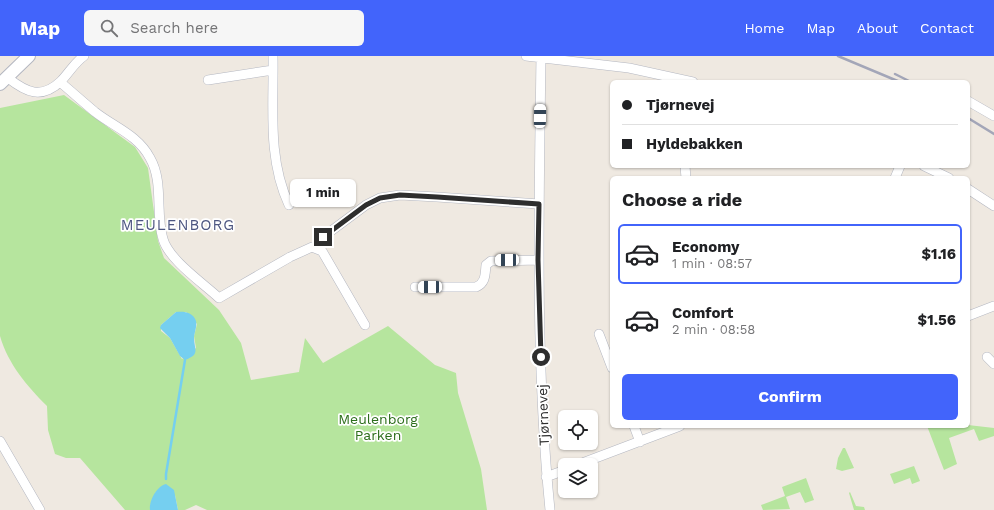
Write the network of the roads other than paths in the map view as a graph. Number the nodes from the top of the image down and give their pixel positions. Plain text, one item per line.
1 (29, 56) edge
2 (84, 56) edge
3 (273, 56) edge
4 (526, 56) edge
5 (541, 56) edge
6 (273, 70) junction
7 (208, 80) dead end
8 (679, 80) edge
9 (4, 81) edge
10 (60, 82) junction
11 (970, 102) edge
12 (994, 116) edge
13 (928, 168) edge
14 (944, 176) edge
15 (970, 191) edge
16 (539, 204) junction
17 (289, 205) dead end
18 (994, 206) edge
19 (323, 237) dead end
20 (538, 260) junction
21 (415, 287) dead end
22 (994, 306) edge
23 (970, 315) edge
24 (365, 325) dead end
25 (599, 334) dead end
26 (987, 357) dead end
27 (610, 363) edge
28 (994, 364) edge
29 (635, 428) edge
30 (675, 428) edge
31 (0, 441) edge
32 (640, 442) junction
33 (596, 458) edge
34 (558, 473) edge
35 (546, 477) junction
36 (40, 510) edge
37 (550, 510) edge

1 - 9 street
2 - 10 street
3 - 6 street
4 - 5 street
5 - 8 street
5 - 16 street, Tjørnevej
6 - 7 street
6 - 17 street
9 - 10 street
10 - 24 street
11 - 12 street
13 - 14 street
15 - 18 street
16 - 19 street
16 - 20 street, Tjørnevej
20 - 21 street
20 - 35 street, Tjørnevej
22 - 23 street
25 - 27 street
26 - 28 street
29 - 32 street
30 - 32 street
31 - 36 street
32 - 33 street
34 - 35 street
35 - 37 street, Tjørnevej

